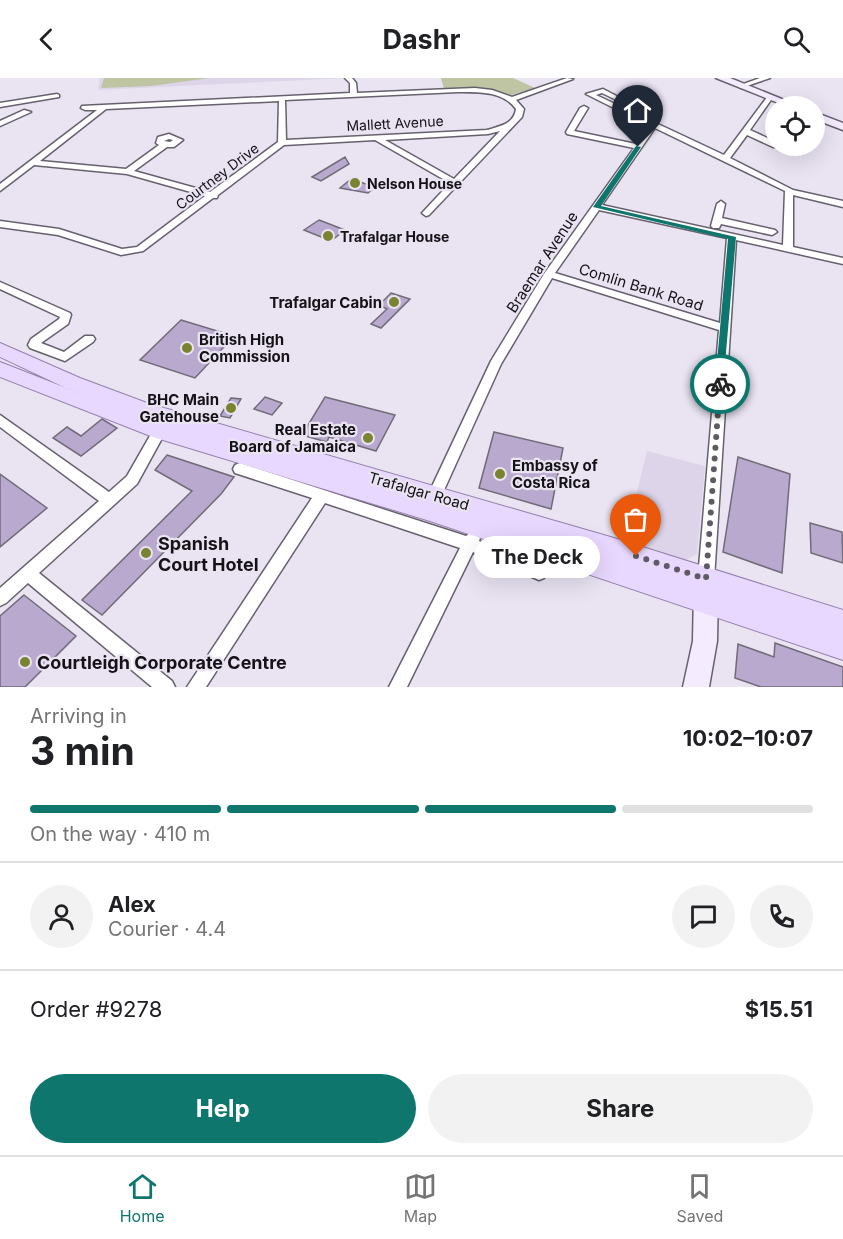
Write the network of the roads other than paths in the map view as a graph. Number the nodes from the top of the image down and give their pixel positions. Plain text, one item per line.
1 (348, 78) edge
2 (721, 78) edge
3 (767, 78) edge
4 (570, 79) edge
5 (741, 86) junction
6 (354, 95) junction
7 (57, 96) dead end
8 (767, 96) edge
9 (282, 99) junction
10 (513, 99) junction
11 (765, 104) edge
12 (0, 105) edge
13 (104, 107) junction
14 (85, 108) dead end
15 (584, 108) dead end
16 (620, 108) dead end
17 (27, 112) dead end
18 (825, 120) edge
19 (0, 124) edge
20 (654, 125) junction
21 (508, 126) junction
22 (843, 127) edge
23 (745, 132) junction
24 (377, 138) junction
25 (765, 140) edge
26 (282, 143) junction
27 (164, 145) dead end
28 (638, 147) junction
29 (725, 159) junction
30 (34, 163) junction
31 (128, 172) junction
32 (454, 182) junction
33 (0, 188) edge
34 (790, 192) junction
35 (214, 196) junction
36 (721, 204) dead end
37 (843, 204) edge
38 (597, 207) junction
39 (426, 213) dead end
40 (717, 220) junction
41 (1, 226) edge
42 (772, 232) dead end
43 (714, 233) junction
44 (732, 237) junction
45 (788, 249) junction
46 (843, 261) edge
47 (549, 274) junction
48 (0, 285) edge
49 (725, 328) junction
50 (89, 339) dead end
51 (0, 349) edge
52 (0, 369) edge
53 (0, 420) edge
54 (160, 431) junction
55 (240, 469) dead end
56 (322, 495) junction
57 (435, 495) junction
58 (110, 501) junction
59 (475, 535) junction
60 (539, 573) dead end
61 (28, 574) junction
62 (706, 590) junction
63 (0, 598) edge
64 (843, 623) edge
65 (843, 646) edge
66 (166, 687) edge
67 (196, 687) edge
68 (398, 687) edge
69 (696, 687) edge

1 - 6 street
2 - 5 main road
3 - 5 street
4 - 10 street
5 - 8 main road
6 - 9 street
6 - 10 street
7 - 12 street
9 - 13 street
9 - 26 street
10 - 21 street
11 - 23 street
13 - 14 street
13 - 30 street
15 - 28 street
16 - 20 street
17 - 19 street
18 - 22 main road
20 - 28 street, Braemar Avenue
20 - 29 street
21 - 24 street, Mallett Avenue
21 - 32 street
23 - 25 street
23 - 29 street
24 - 26 street, Mallett Avenue
24 - 32 street
26 - 35 street, Courtney Drive
27 - 31 street
28 - 38 street, Braemar Avenue
29 - 34 street
30 - 31 street
30 - 33 street
31 - 35 street
32 - 39 street
34 - 37 street
34 - 45 street
35 - 41 street, Courtney Drive
36 - 40 street
38 - 43 street
38 - 47 street, Braemar Avenue
40 - 42 street
40 - 43 street
43 - 44 street
44 - 45 street
44 - 49 street
45 - 46 street
47 - 49 street, Comlin Bank Road
47 - 57 street, Braemar Avenue
48 - 50 street
49 - 62 street
51 - 57 main road, Trafalgar Road
52 - 54 main road
53 - 58 street
54 - 58 street
54 - 59 main road, Trafalgar Road
55 - 56 street
56 - 59 street
56 - 67 street
57 - 62 main road, Trafalgar Road
58 - 61 street
59 - 60 street
59 - 62 main road, Trafalgar Road
59 - 68 street
61 - 63 street
61 - 66 street
62 - 64 main road, Trafalgar Road
62 - 65 main road, Trafalgar Road
62 - 69 main road

